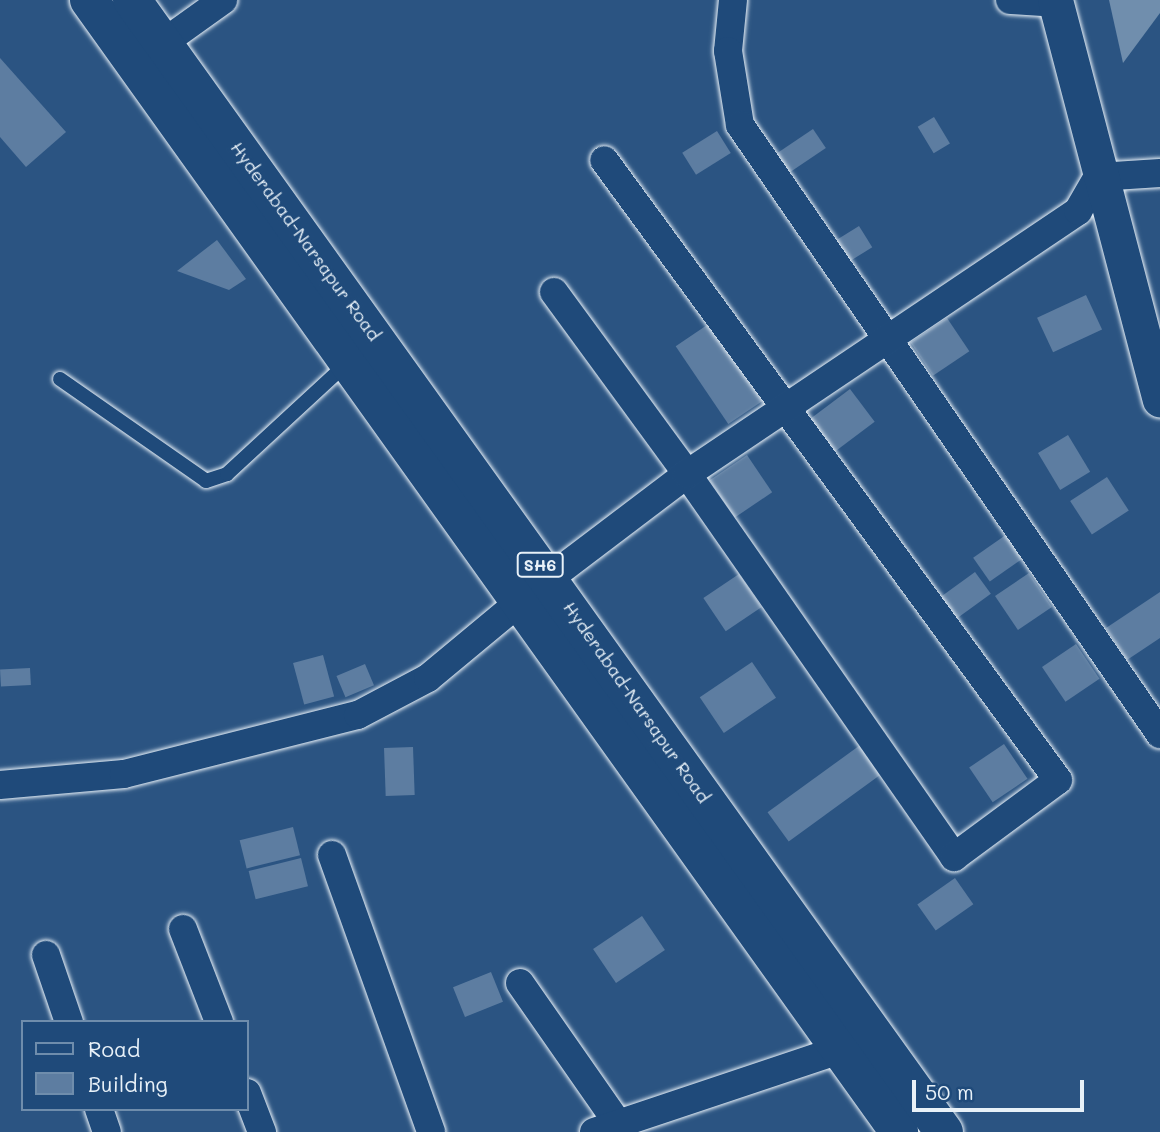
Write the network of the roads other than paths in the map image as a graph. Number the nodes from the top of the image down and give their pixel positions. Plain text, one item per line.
1 (89, 0) edge
2 (132, 0) edge
3 (223, 0) edge
4 (733, 0) edge
5 (1010, 0) edge
6 (1056, 1) edge
7 (163, 43) junction
8 (604, 160) dead end
9 (1160, 173) edge
10 (1098, 177) junction
11 (554, 292) dead end
12 (884, 340) junction
13 (350, 361) junction
14 (60, 379) dead end
15 (1160, 399) edge
16 (785, 408) junction
17 (687, 474) junction
18 (536, 589) junction
19 (1160, 734) edge
20 (0, 785) edge
21 (332, 855) dead end
22 (183, 929) dead end
23 (46, 955) dead end
24 (520, 983) dead end
25 (68, 1020) edge
26 (218, 1020) edge
27 (842, 1049) junction
28 (248, 1096) edge
29 (100, 1111) edge
30 (612, 1129) edge
31 (107, 1132) edge
32 (262, 1132) edge
33 (431, 1132) edge
34 (900, 1132) edge
35 (944, 1132) edge

1 - 13 main road, Hyderabad-Narsapur Road / SH6
2 - 7 main road, Hyderabad-Narsapur Road / SH6
3 - 7 street
4 - 12 street
5 - 6 street
6 - 10 street
7 - 18 main road, Hyderabad-Narsapur Road / SH6
8 - 16 street
9 - 10 street
10 - 12 street
10 - 15 street
11 - 17 street
12 - 16 street
12 - 19 street
13 - 14 lane
13 - 18 main road, Hyderabad-Narsapur Road / SH6
16 - 17 street
16 - 17 street
17 - 18 street
18 - 20 street
18 - 27 main road, Hyderabad-Narsapur Road / SH6
18 - 35 main road, Hyderabad-Narsapur Road / SH6
21 - 33 street
22 - 26 street
23 - 25 street
24 - 30 street
27 - 30 street
27 - 34 main road, Hyderabad-Narsapur Road / SH6
28 - 32 street
29 - 31 street

